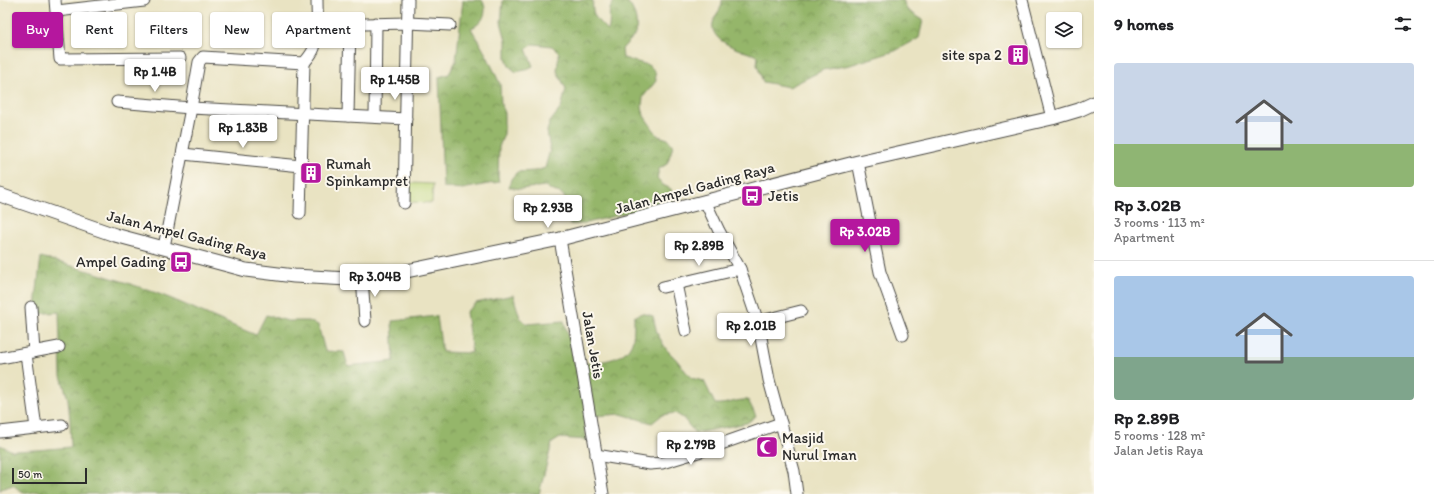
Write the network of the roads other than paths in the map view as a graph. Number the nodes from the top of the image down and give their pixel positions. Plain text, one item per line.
1 (317, 0) edge
2 (408, 0) edge
3 (1022, 0) edge
4 (144, 1) edge
5 (56, 5) edge
6 (365, 23) edge
7 (376, 23) junction
8 (408, 23) junction
9 (450, 25) dead end
10 (349, 48) edge
11 (180, 58) dead end
12 (304, 63) junction
13 (117, 102) dead end
14 (1094, 103) edge
15 (191, 108) junction
16 (302, 113) junction
17 (348, 116) junction
18 (375, 117) junction
19 (406, 118) junction
20 (1052, 118) junction
21 (183, 154) junction
22 (858, 162) junction
23 (301, 166) junction
24 (0, 195) edge
25 (705, 201) junction
26 (404, 203) dead end
27 (300, 213) dead end
28 (560, 239) junction
29 (164, 247) junction
30 (740, 269) junction
31 (362, 277) junction
32 (676, 284) junction
33 (663, 288) dead end
34 (31, 307) dead end
35 (801, 311) dead end
36 (365, 320) dead end
37 (758, 322) junction
38 (686, 331) dead end
39 (903, 335) dead end
40 (59, 347) dead end
41 (30, 353) junction
42 (0, 358) edge
43 (781, 423) junction
44 (62, 425) dead end
45 (36, 428) junction
46 (0, 432) edge
47 (596, 455) junction
48 (603, 494) edge
49 (797, 494) edge

1 - 12 street
2 - 8 street
3 - 20 street
4 - 5 street
5 - 11 street
6 - 7 street
7 - 8 street
7 - 18 street
8 - 9 street
8 - 19 street
10 - 17 street
12 - 15 street
12 - 16 street
13 - 15 street
14 - 20 main road, Jalan Ampel Gading Raya
15 - 16 street
15 - 21 street
16 - 17 street
16 - 23 street
17 - 18 street
18 - 19 street
19 - 26 street
20 - 22 main road, Jalan Ampel Gading Raya
21 - 23 street
21 - 29 street
22 - 25 main road, Jalan Ampel Gading Raya
22 - 39 street
23 - 27 street
24 - 29 main road, Jalan Ampel Gading Raya
25 - 28 main road, Jalan Ampel Gading Raya
25 - 30 street
28 - 31 main road, Jalan Ampel Gading Raya
28 - 47 street, Jalan Jetis
29 - 31 main road, Jalan Ampel Gading Raya
30 - 32 street
30 - 37 street
31 - 36 street
32 - 33 street
32 - 38 street
34 - 41 street
35 - 37 street
37 - 43 street
40 - 41 street
41 - 42 street
41 - 45 street
43 - 47 street
43 - 49 street
44 - 45 street
45 - 46 street
47 - 48 street, Jalan Jetis

